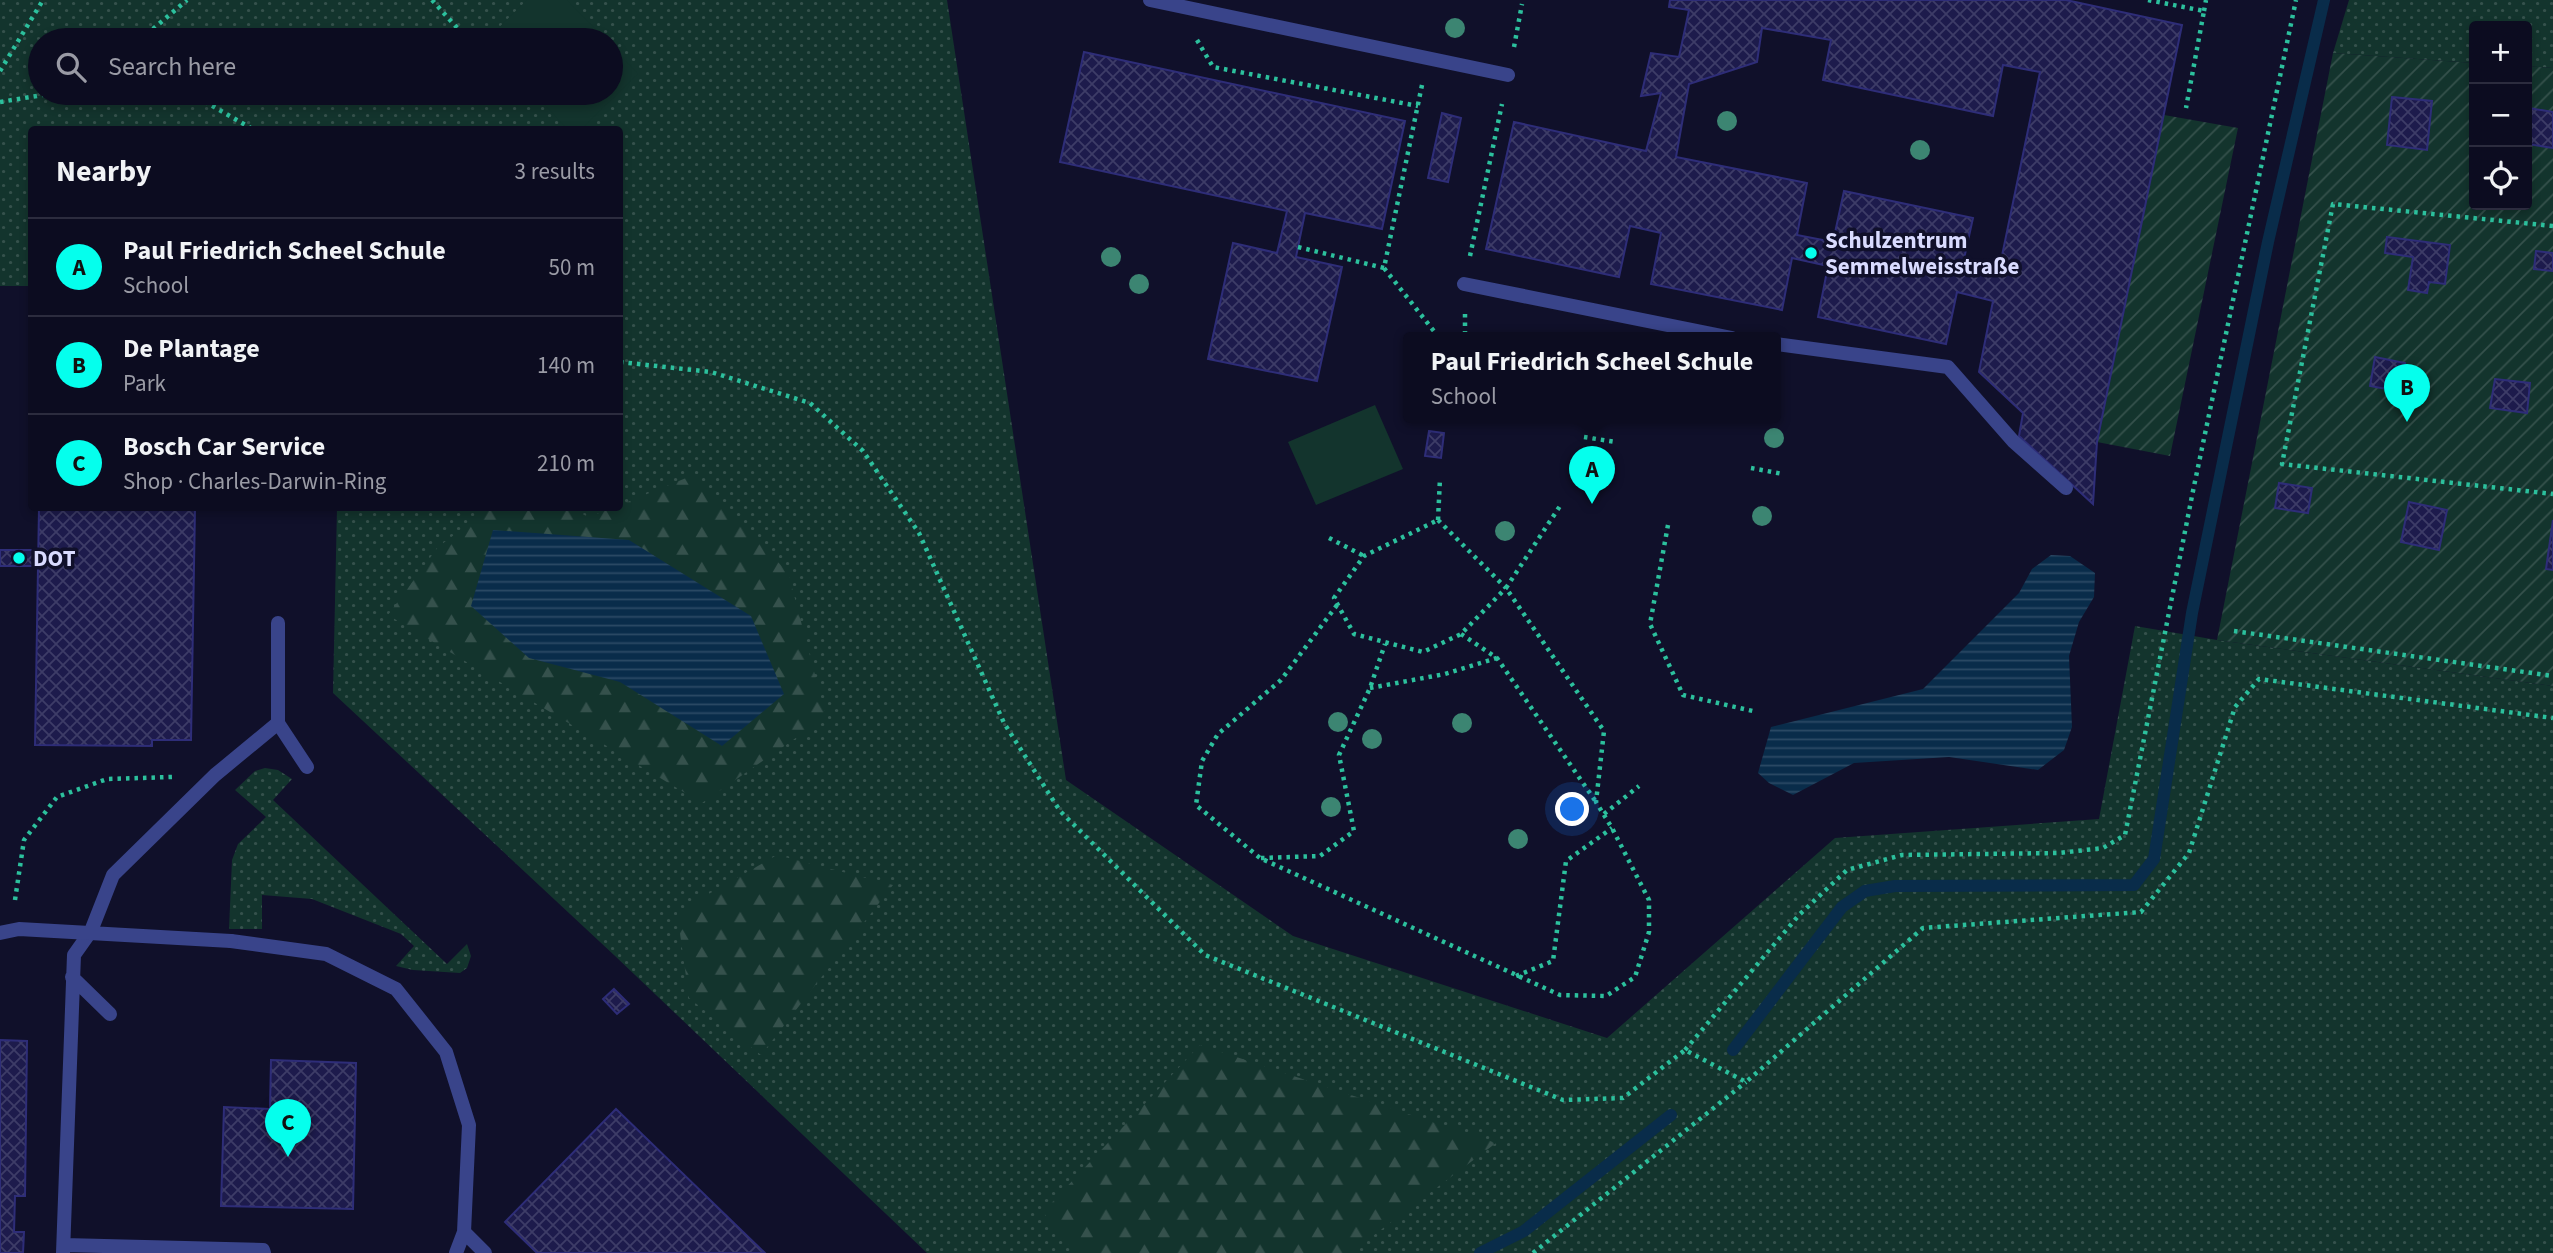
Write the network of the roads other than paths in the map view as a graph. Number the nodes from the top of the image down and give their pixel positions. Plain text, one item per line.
1 (1150, 0) edge
2 (1174, 2) edge
3 (1508, 75) road end
4 (1464, 284) road end
5 (1702, 332) edge
6 (1781, 345) edge
7 (2066, 488) dead end
8 (278, 623) dead end
9 (278, 723) junction
10 (307, 767) dead end
11 (91, 931) junction
12 (0, 933) edge
13 (72, 977) junction
14 (110, 1014) dead end
15 (464, 1232) junction
16 (64, 1249) edge
17 (264, 1253) edge
18 (456, 1253) edge
19 (485, 1253) edge

1 - 2 street
2 - 3 street
4 - 5 street
6 - 7 street
8 - 9 street
9 - 10 street
9 - 11 street
11 - 12 street
11 - 13 street
11 - 15 street
13 - 14 street
13 - 16 street
15 - 18 street
15 - 19 street
16 - 17 street

